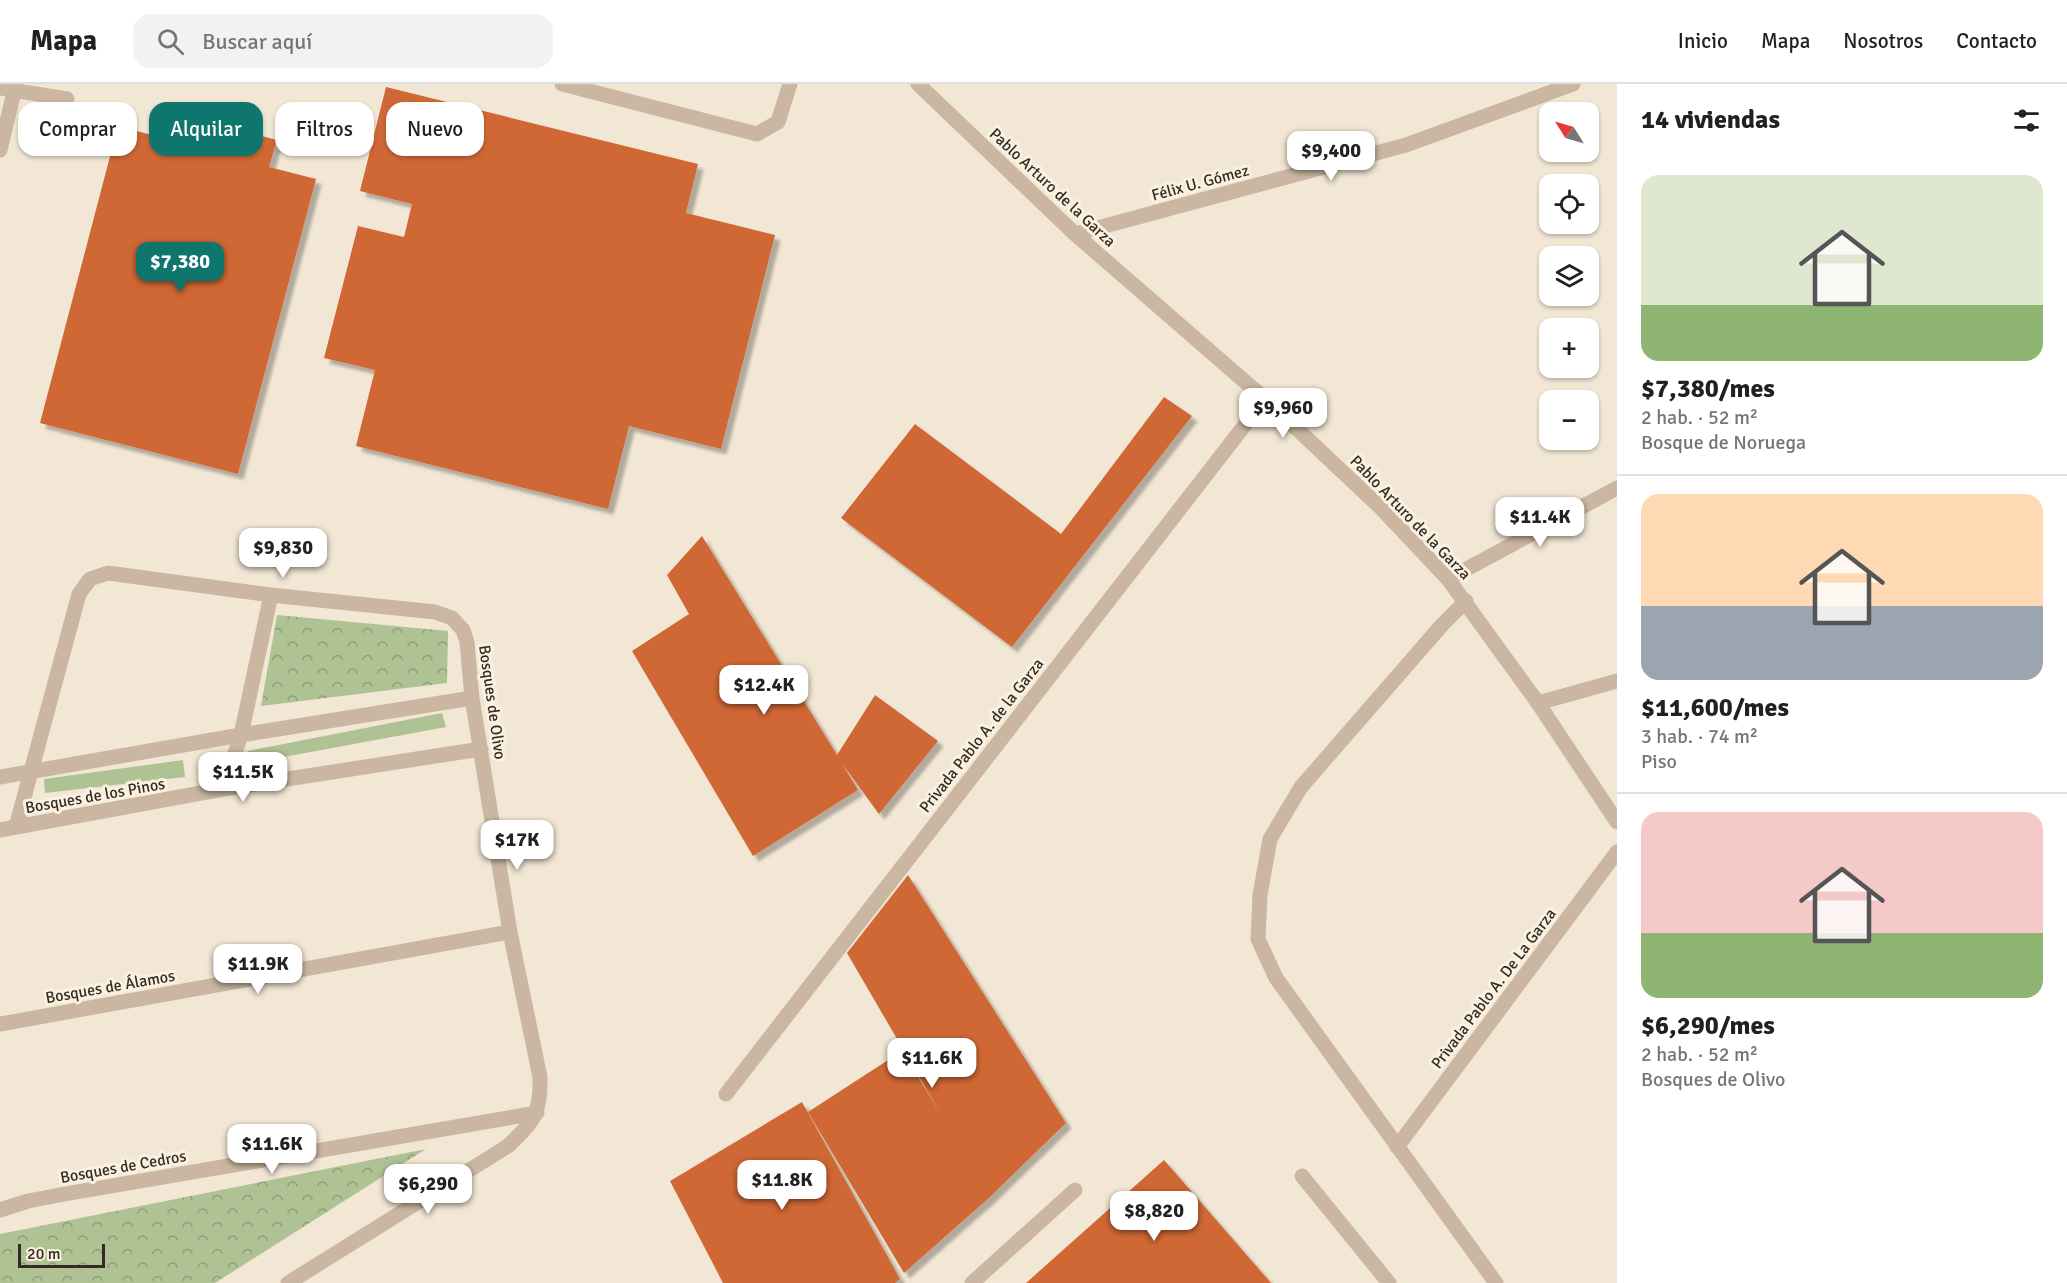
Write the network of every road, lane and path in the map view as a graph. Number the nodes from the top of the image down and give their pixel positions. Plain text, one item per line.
1 (562, 84) edge
2 (790, 84) edge
3 (918, 84) edge
4 (1573, 84) edge
5 (10, 88) edge
6 (68, 99) dead end
7 (0, 150) edge
8 (1075, 234) junction
9 (1265, 399) junction
10 (1617, 488) edge
11 (1448, 579) junction
12 (271, 595) junction
13 (1466, 601) junction
14 (1617, 681) edge
15 (472, 698) junction
16 (1538, 703) junction
17 (241, 735) junction
18 (481, 750) junction
19 (32, 771) junction
20 (0, 777) edge
21 (223, 789) junction
22 (1617, 822) edge
23 (16, 828) junction
24 (0, 830) edge
25 (1617, 852) edge
26 (510, 932) junction
27 (0, 1024) edge
28 (726, 1094) dead end
29 (537, 1113) junction
30 (1397, 1147) junction
31 (1302, 1176) dead end
32 (1075, 1190) dead end
33 (0, 1210) edge
34 (288, 1283) edge
35 (972, 1283) edge
36 (1389, 1283) edge
37 (1496, 1283) edge

1 - 2 street
3 - 8 street, Pablo Arturo de la Garza
4 - 8 street, Félix U. Gómez
5 - 6 street
5 - 7 street
8 - 9 street, Pablo Arturo de la Garza
9 - 11 street, Pablo Arturo de la Garza
9 - 28 street, Privada Pablo A. de la Garza
10 - 11 street
11 - 13 street, Pablo Arturo de la Garza
12 - 15 street, Bosques de Olivo
12 - 17 street
12 - 19 street, Bosques de Olivo
13 - 16 street, Pablo Arturo de la Garza
13 - 30 street
14 - 16 street
15 - 17 street, Bosques de los Pinos
15 - 18 street, Bosques de Olivo
16 - 22 street, Pablo Arturo de la Garza
17 - 19 street, Bosques de los Pinos
17 - 21 street
18 - 21 street, Bosques de los Pinos
18 - 26 street, Bosques de Olivo
19 - 20 street, Bosques de los Pinos
19 - 23 street, Bosques de Olivo
21 - 23 street, Bosques de los Pinos
23 - 24 street, Bosques de los Pinos
25 - 30 street, Privada Pablo A. De La Garza
26 - 27 street, Bosques de Álamos
26 - 29 street, Bosques de Olivo
29 - 33 street, Bosques de Cedros
29 - 34 street
30 - 37 street
31 - 36 street
32 - 35 street

